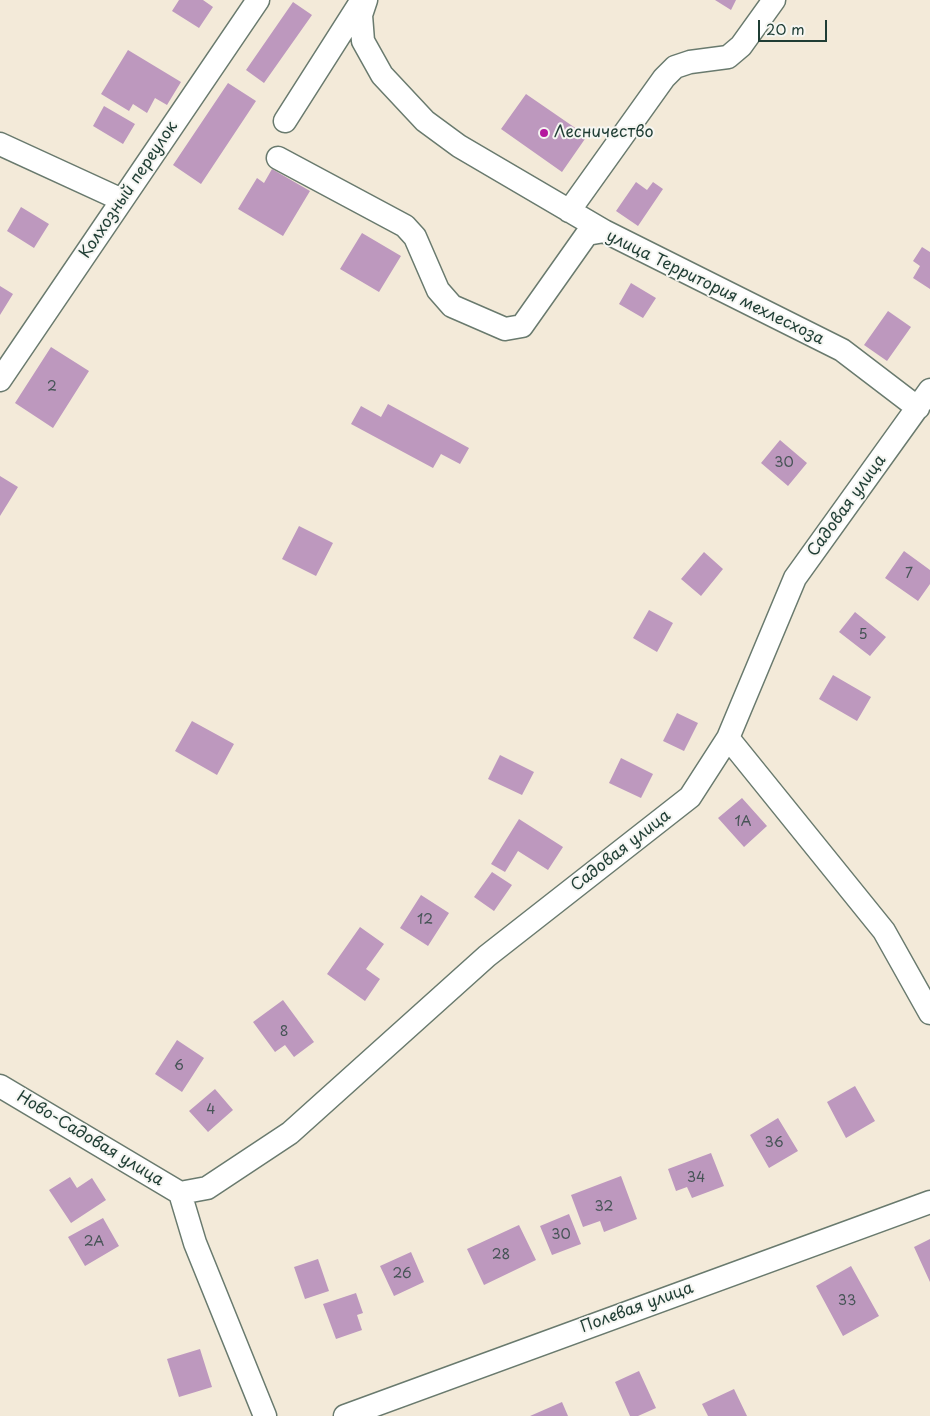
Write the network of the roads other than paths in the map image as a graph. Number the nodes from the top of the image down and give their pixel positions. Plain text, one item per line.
1 (258, 0) edge
2 (362, 0) edge
3 (366, 0) edge
4 (774, 0) edge
5 (285, 121) dead end
6 (0, 144) edge
7 (278, 158) dead end
8 (122, 200) junction
9 (569, 211) junction
10 (604, 231) junction
11 (2, 374) edge
12 (924, 399) edge
13 (728, 738) junction
14 (930, 1013) edge
15 (0, 1086) edge
16 (180, 1192) junction
17 (930, 1202) edge
18 (265, 1416) edge
19 (345, 1416) edge

1 - 8 street, Колхозный переулок
2 - 5 street
3 - 9 street
4 - 9 street
6 - 8 street
7 - 10 street, улица Территория мехлесхоза
8 - 11 street, Колхозный переулок
9 - 10 street
10 - 12 street, улица Территория мехлесхоза
12 - 13 street, Садовая улица
13 - 14 street
13 - 16 street, Садовая улица
15 - 16 street, Ново-Садовая улица
16 - 18 street
17 - 19 street, Полевая улица

